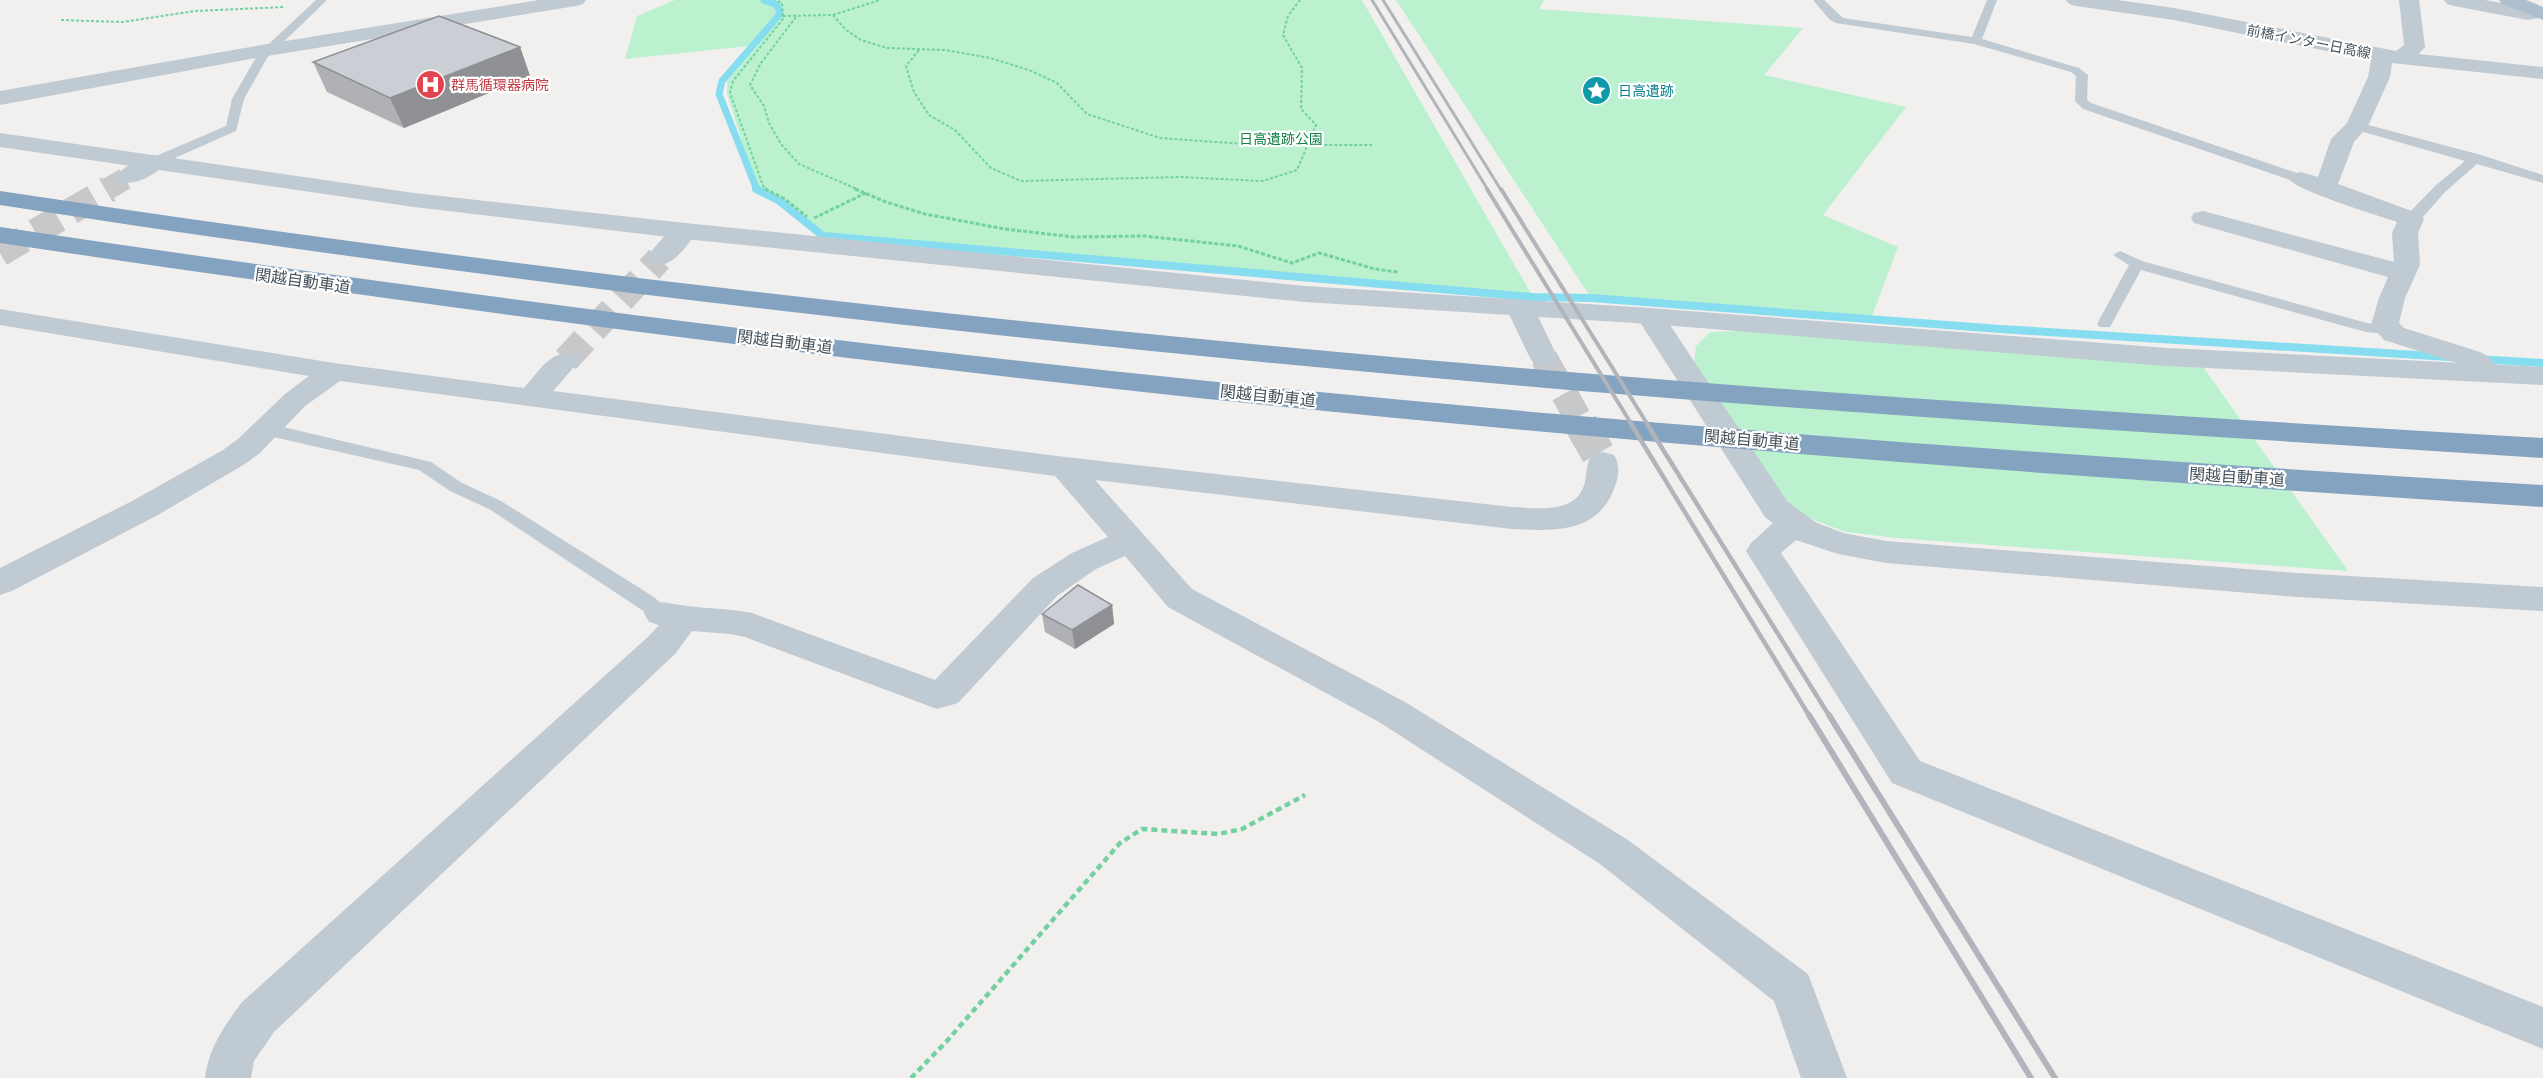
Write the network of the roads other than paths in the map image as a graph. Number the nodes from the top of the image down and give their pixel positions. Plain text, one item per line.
1 (576, 0) edge
2 (1818, 0) edge
3 (1992, 0) edge
4 (2076, 0) edge
5 (2409, 0) edge
6 (2454, 0) edge
7 (2509, 0) edge
8 (319, 2) edge
9 (2541, 13) edge
10 (1977, 41) junction
11 (267, 51) junction
12 (2391, 57) junction
13 (2543, 73) edge
14 (0, 98) edge
15 (2357, 126) junction
16 (0, 140) edge
17 (2476, 159) junction
18 (154, 162) junction
19 (128, 177) tunnel mouth
20 (2543, 179) edge
21 (2311, 183) junction
22 (0, 198) edge
23 (2203, 218) dead end
24 (2410, 219) junction
25 (685, 231) junction
26 (0, 235) edge
27 (2120, 255) dead end
28 (659, 259) tunnel mouth
29 (2137, 264) junction
30 (2404, 273) junction
31 (1520, 308) junction
32 (1650, 315) junction
33 (0, 317) edge
34 (2105, 324) dead end
35 (2387, 329) junction
36 (1544, 358) tunnel mouth
37 (566, 360) tunnel mouth
38 (334, 372) junction
39 (2487, 372) junction
40 (2543, 376) edge
41 (532, 396) junction
42 (266, 430) junction
43 (2543, 448) edge
44 (1603, 462) tunnel mouth
45 (1065, 467) junction
46 (2543, 496) edge
47 (1794, 523) junction
48 (1129, 541) junction
49 (0, 583) edge
50 (2543, 598) edge
51 (670, 616) junction
52 (2543, 1028) edge
53 (228, 1078) edge
54 (1824, 1078) edge

1 - 11 street
2 - 10 lane
3 - 10 lane
4 - 12 street, 前橋インター日高線
5 - 12 street
6 - 9 street
7 - 9 main road
8 - 11 lane
10 - 21 lane
11 - 14 street
11 - 18 lane
12 - 13 street, 前橋インター日高線
12 - 15 street
15 - 17 lane
15 - 21 street
16 - 18 street
17 - 20 lane
17 - 24 lane
18 - 19 street
18 - 25 street
21 - 24 street
22 - 43 highway
23 - 30 street
24 - 30 street
25 - 28 street
25 - 31 street
26 - 46 highway, 関越自動車道
27 - 29 lane
29 - 34 lane
29 - 35 lane
30 - 35 street
31 - 32 street
31 - 36 street
32 - 39 street
32 - 47 street
33 - 38 street
35 - 39 street
37 - 41 street
38 - 41 street
38 - 42 street
39 - 40 street
41 - 45 street
42 - 49 street
42 - 51 lane
44 - 45 street
45 - 48 street
47 - 50 street
47 - 52 street
48 - 51 street
48 - 54 street
51 - 53 street

